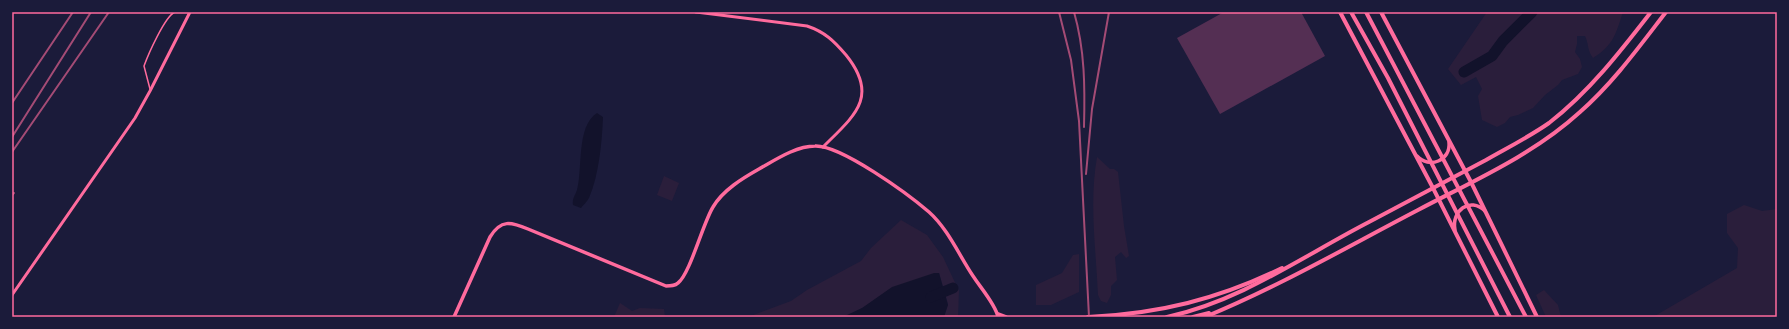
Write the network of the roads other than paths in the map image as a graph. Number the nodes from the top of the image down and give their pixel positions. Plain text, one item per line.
1 (175, 12) edge
2 (189, 12) edge
3 (696, 12) edge
4 (1340, 12) edge
5 (1351, 12) edge
6 (1366, 12) edge
7 (1381, 12) edge
8 (1651, 12) edge
9 (1666, 12) edge
10 (150, 91) junction
11 (1449, 139) junction
12 (823, 147) junction
13 (1416, 155) junction
14 (1465, 171) junction
15 (1471, 182) junction
16 (1433, 188) junction
17 (1439, 199) junction
18 (1487, 213) junction
19 (1455, 231) junction
20 (1309, 254) junction
21 (12, 295) edge
22 (1225, 308) junction
23 (998, 316) edge
24 (454, 317) edge
25 (1006, 317) edge
26 (1088, 317) edge
27 (1167, 317) edge
28 (1192, 317) edge
29 (1205, 317) edge
30 (1498, 317) edge
31 (1510, 317) edge
32 (1526, 317) edge
33 (1537, 317) edge

1 - 10 lane
2 - 10 street
3 - 12 street
4 - 13 main road
5 - 31 main road
6 - 32 main road
7 - 11 main road
8 - 14 main road
9 - 15 main road
10 - 21 street
11 - 13 street
11 - 14 main road
12 - 23 street
12 - 24 street
13 - 16 main road
14 - 15 main road
14 - 16 main road
15 - 17 main road
15 - 18 main road
16 - 17 main road
16 - 20 main road
17 - 19 main road
17 - 22 main road
18 - 19 street
18 - 33 main road
19 - 30 main road
20 - 26 main road
20 - 27 main road
22 - 28 main road
22 - 29 main road
23 - 25 street

